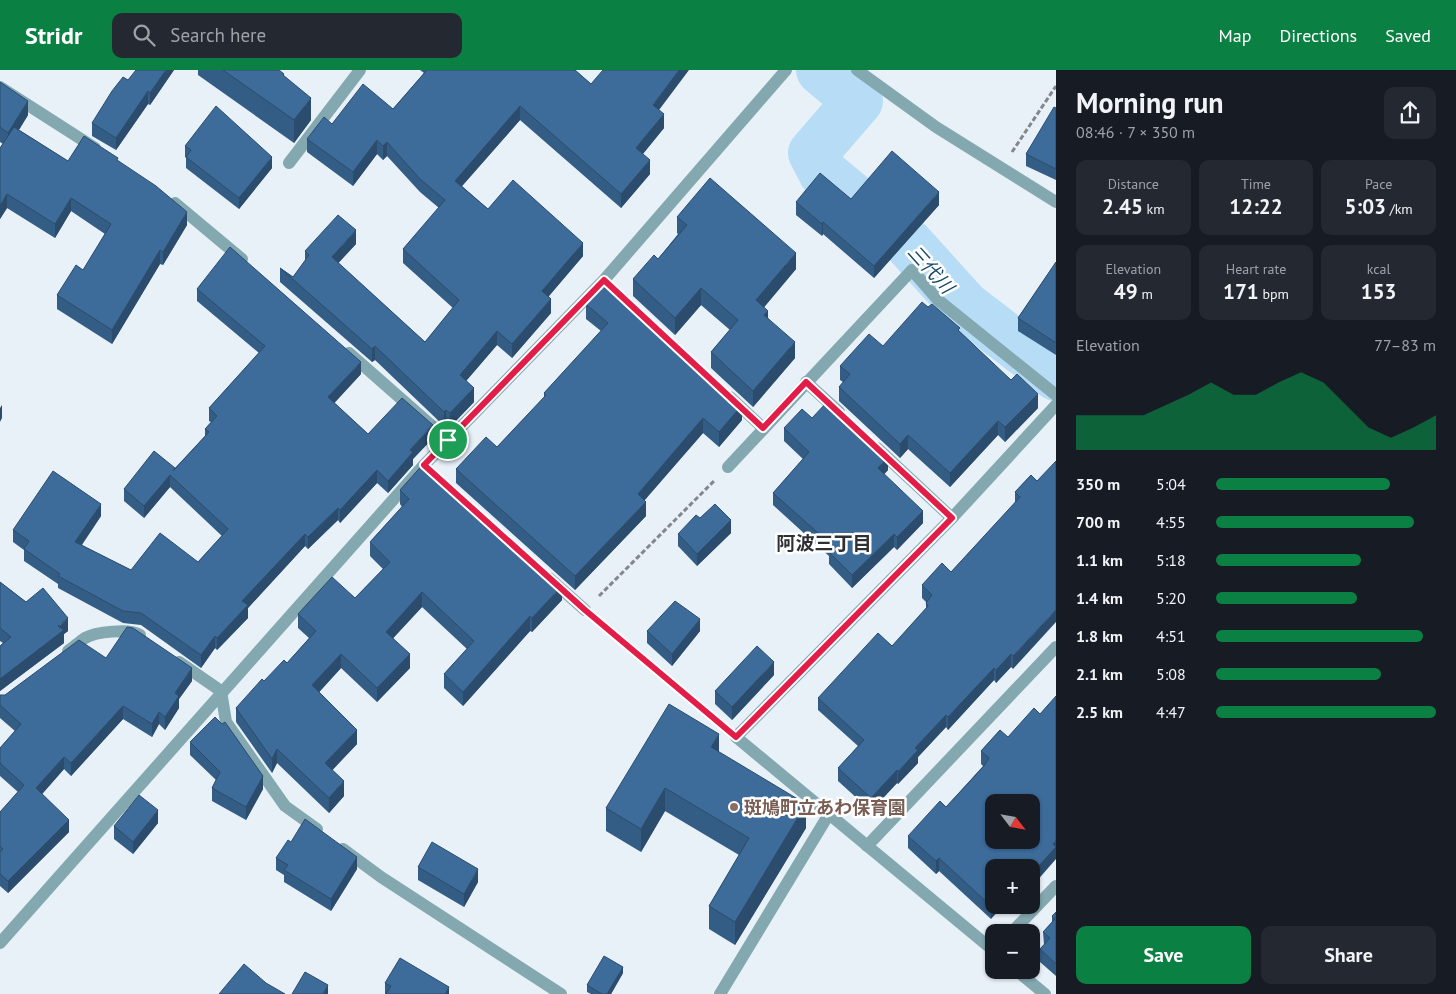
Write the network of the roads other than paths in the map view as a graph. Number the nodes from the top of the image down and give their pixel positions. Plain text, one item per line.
1 (360, 70) edge
2 (857, 70) edge
3 (784, 72) edge
4 (0, 87) edge
5 (109, 156) edge
6 (289, 163) dead end
7 (164, 195) edge
8 (1056, 202) edge
9 (248, 264) edge
10 (337, 342) edge
11 (806, 382) junction
12 (720, 387) edge
13 (1056, 395) edge
14 (1056, 405) edge
15 (850, 422) edge
16 (763, 428) junction
17 (864, 436) edge
18 (448, 440) junction
19 (728, 467) road end
20 (952, 518) junction
21 (541, 571) edge
22 (585, 610) road end
23 (152, 643) edge
24 (1056, 647) edge
25 (167, 653) edge
26 (55, 660) edge
27 (221, 691) junction
28 (829, 814) junction
29 (867, 846) junction
30 (1056, 886) edge
31 (1020, 924) edge
32 (0, 943) edge
33 (985, 944) edge
34 (1027, 979) edge
35 (561, 994) edge
36 (720, 994) edge
37 (1045, 994) edge

1 - 6 street
2 - 8 street
3 - 18 street
4 - 5 street
7 - 9 street
10 - 18 street
11 - 13 street
11 - 15 street
11 - 16 street
12 - 16 street
14 - 20 street
16 - 19 street
17 - 20 street
18 - 27 street
20 - 28 street
21 - 22 street
23 - 26 street
24 - 29 street
25 - 27 street
27 - 32 street
27 - 35 street
28 - 29 street
28 - 36 street
29 - 33 street
30 - 31 street
34 - 37 street

